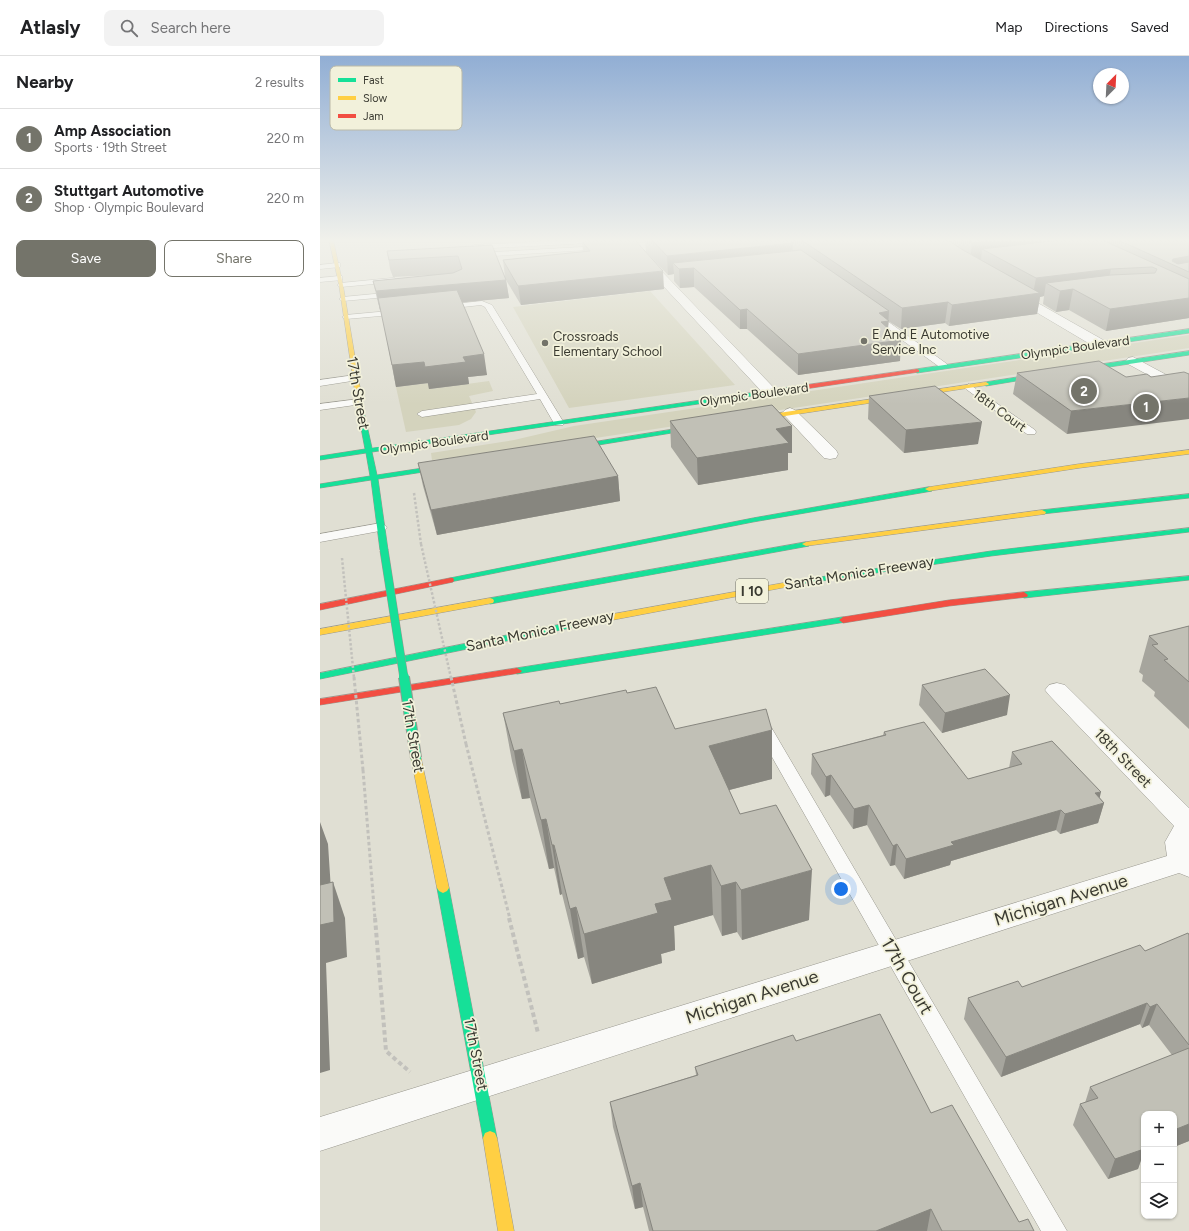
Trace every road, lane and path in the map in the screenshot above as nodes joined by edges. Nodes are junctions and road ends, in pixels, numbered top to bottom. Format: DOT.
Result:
graph roads {
  1 [pos="342,294"];
  2 [pos="394,294"];
  3 [pos="683,294"];
  4 [pos="1014,294"];
  5 [pos="343,299"];
  6 [pos="1042,300"];
  7 [pos="1028,302"];
  8 [pos="439,308"];
  9 [pos="867,310"];
  10 [pos="410,311"];
  11 [pos="346,317"];
  12 [pos="1189,331"];
  13 [pos="1100,344"];
  14 [pos="1189,354"];
  15 [pos="1133,362"];
  16 [pos="944,366"];
  17 [pos="1070,371"];
  18 [pos="1055,374"];
  19 [pos="355,378"];
  20 [pos="320,383"];
  21 [pos="969,387"];
  22 [pos="769,391"];
  23 [pos="1189,393"];
  24 [pos="542,396"];
  25 [pos="359,402"];
  26 [pos="320,407"];
  27 [pos="790,413"];
  28 [pos="422,414"];
  29 [pos="743,420"];
  30 [pos="559,423"];
  31 [pos="711,425"];
  32 [pos="1031,432"];
  33 [pos="562,448"];
  34 [pos="368,451"];
  35 [pos="1189,452"];
  36 [pos="830,454"];
  37 [pos="320,458"];
  38 [pos="460,464"];
  39 [pos="374,478"];
  40 [pos="320,486"];
  41 [pos="414,487"];
  42 [pos="1189,496"];
  43 [pos="381,527"];
  44 [pos="1189,530"];
  45 [pos="320,538"];
  46 [pos="342,558"];
  47 [pos="1189,578"];
  48 [pos="320,607"];
  49 [pos="320,632"];
  50 [pos="320,676"];
  51 [pos="1057,690"];
  52 [pos="320,702"];
  53 [pos="760,721"];
  54 [pos="1189,825"];
  55 [pos="1189,830"];
  56 [pos="1186,864"];
  57 [pos="894,953"];
  58 [pos="539,1037"];
  59 [pos="411,1073"];
  60 [pos="482,1083"];
  61 [pos="320,1134"];
  62 [pos="506,1231"];
  63 [pos="1055,1231"];
  1 -- 5 [label="main road, 17th Street"];
  2 -- 5 [label="lane"];
  3 -- 22 [label="street"];
  4 -- 7 [label="street"];
  5 -- 11 [label="main road, 17th Street"];
  6 -- 7 [label="lane"];
  7 -- 13 [label="street"];
  8 -- 24 [label="lane"];
  9 -- 16 [label="lane"];
  10 -- 11 [label="lane"];
  11 -- 19 [label="main road, 17th Street"];
  12 -- 13 [label="main road, Olympic Boulevard"];
  13 -- 16 [label="main road, Olympic Boulevard"];
  14 -- 15 [label="main road, Olympic Boulevard"];
  15 -- 17 [label="main road, Olympic Boulevard"];
  15 -- 23 [label="street"];
  16 -- 22 [label="main road, Olympic Boulevard"];
  18 -- 21 [label="main road, Olympic Boulevard"];
  19 -- 20 [label="lane"];
  19 -- 25 [label="main road, 17th Street"];
  21 -- 27 [label="main road, Olympic Boulevard"];
  21 -- 32 [label="lane, 18th Court"];
  22 -- 30 [label="main road, Olympic Boulevard"];
  24 -- 28 [label="lane"];
  24 -- 30 [label="lane"];
  25 -- 26 [label="lane"];
  25 -- 34 [label="main road, 17th Street"];
  27 -- 29 [label="main road, Olympic Boulevard"];
  27 -- 36 [label="street"];
  30 -- 34 [label="main road, Olympic Boulevard"];
  31 -- 33 [label="main road, Olympic Boulevard"];
  34 -- 37 [label="main road, Olympic Boulevard"];
  34 -- 39 [label="main road, 17th Street"];
  35 -- 48 [label="main road"];
  38 -- 39 [label="main road, Olympic Boulevard"];
  39 -- 40 [label="main road, Olympic Boulevard"];
  39 -- 43 [label="main road, 17th Street"];
  41 -- 58 [label="path, bridge"];
  42 -- 49 [label="main road, I 10"];
  43 -- 45 [label="lane"];
  43 -- 60 [label="main road, 17th Street, bridge"];
  44 -- 50 [label="main road, Santa Monica Freeway / I 10"];
  46 -- 59 [label="path, bridge"];
  47 -- 52 [label="main road"];
  51 -- 54 [label="street, 18th Street"];
  53 -- 57 [label="lane, 17th Court"];
  55 -- 56 [label="street"];
  56 -- 57 [label="street, Michigan Avenue"];
  57 -- 60 [label="street, Michigan Avenue"];
  57 -- 63 [label="lane, 17th Court"];
  60 -- 61 [label="street, Michigan Avenue"];
  60 -- 62 [label="main road, 17th Street"];
}
